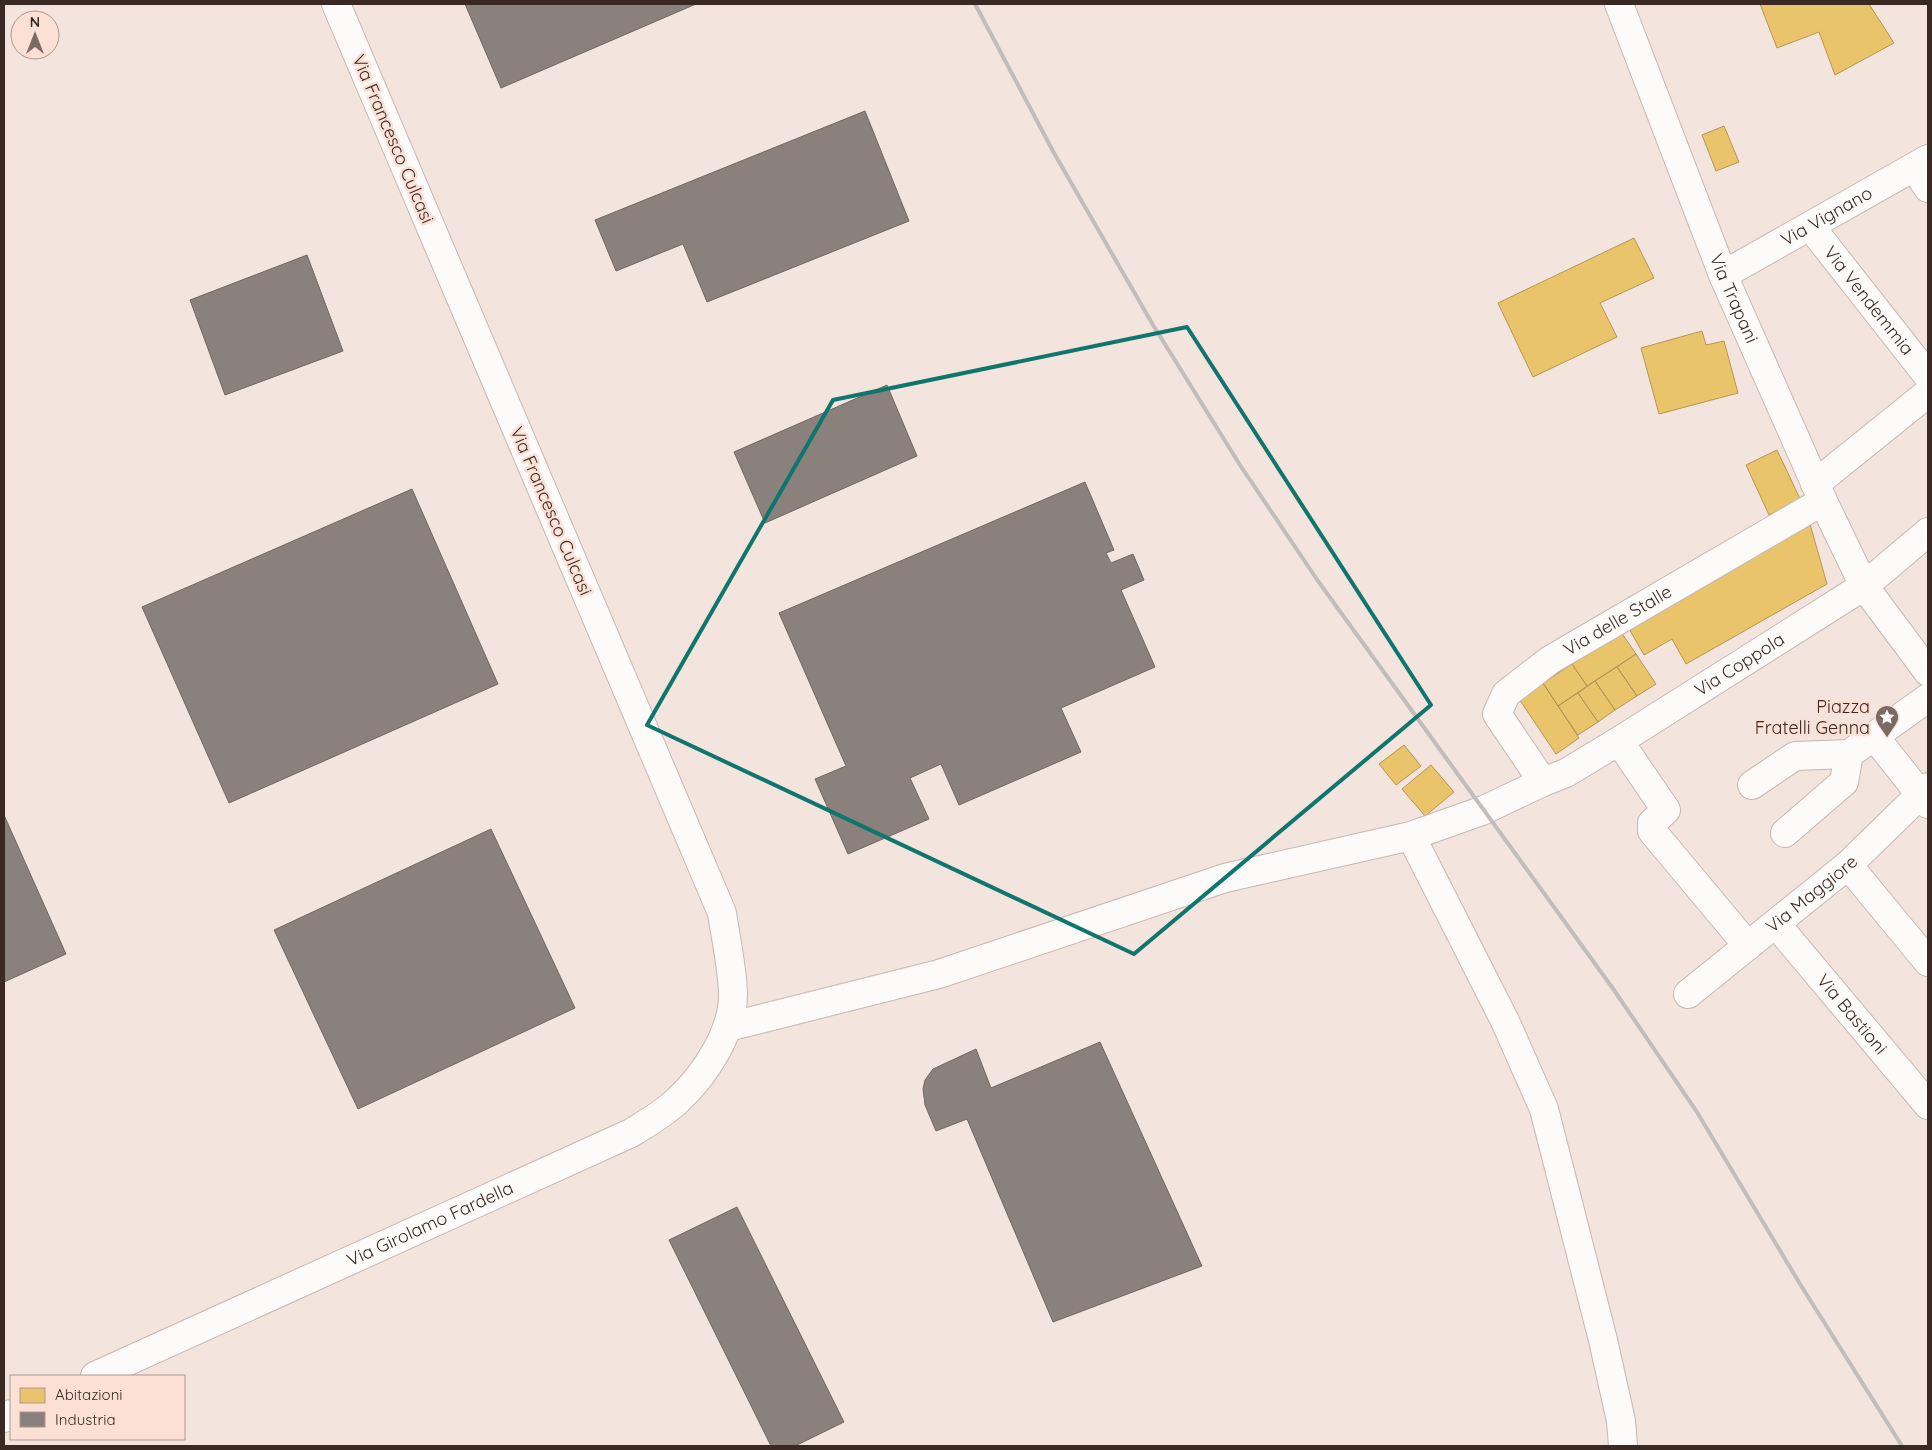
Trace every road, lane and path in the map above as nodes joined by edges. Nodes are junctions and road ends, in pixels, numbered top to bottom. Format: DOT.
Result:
graph roads {
  1 [pos="336,4"];
  2 [pos="1620,4"];
  3 [pos="1923,171"];
  4 [pos="1810,226"];
  5 [pos="1723,275"];
  6 [pos="1928,376"];
  7 [pos="1928,393"];
  8 [pos="1819,493"];
  9 [pos="1928,532"];
  10 [pos="1864,586"];
  11 [pos="1928,672"];
  12 [pos="1928,698"];
  13 [pos="1874,736"];
  14 [pos="1619,741"];
  15 [pos="1849,754"];
  16 [pos="1543,782"];
  17 [pos="1752,785"];
  18 [pos="1926,795"];
  19 [pos="1785,832"];
  20 [pos="1411,836"];
  21 [pos="1848,865"];
  22 [pos="1776,924"];
  23 [pos="1748,946"];
  24 [pos="1928,962"];
  25 [pos="1688,994"];
  26 [pos="728,1027"];
  27 [pos="1928,1105"];
  28 [pos="97,1375"];
  29 [pos="1623,1446"];
  1 -- 26 [label="street, Via Francesco Culcasi"];
  2 -- 5 [label="street, Via Trapani"];
  3 -- 4 [label="street, Via Vignano"];
  4 -- 5 [label="street, Via Vignano"];
  4 -- 6 [label="street, Via Vendemmia"];
  5 -- 8 [label="street, Via Trapani"];
  7 -- 8 [label="street, Via delle Stalle"];
  8 -- 10 [label="street, Via Trapani"];
  8 -- 16 [label="street, Via delle Stalle"];
  9 -- 10 [label="street, Via Coppola"];
  10 -- 11 [label="street, Via Trapani"];
  10 -- 14 [label="street, Via Coppola"];
  12 -- 13 [label="street"];
  13 -- 15 [label="street"];
  13 -- 18 [label="street"];
  14 -- 16 [label="street, Via Coppola"];
  14 -- 23 [label="street"];
  15 -- 17 [label="street"];
  15 -- 19 [label="street"];
  16 -- 20 [label="street, Via Coppola"];
  18 -- 21 [label="street, Via Maggiore"];
  20 -- 26 [label="street, Via Coppola"];
  20 -- 29 [label="street"];
  21 -- 22 [label="street, Via Maggiore"];
  21 -- 24 [label="street"];
  22 -- 23 [label="street, Via Maggiore"];
  22 -- 27 [label="street, Via Bastioni"];
  23 -- 25 [label="street, Via Maggiore"];
  26 -- 28 [label="street, Via Girolamo Fardella"];
}
